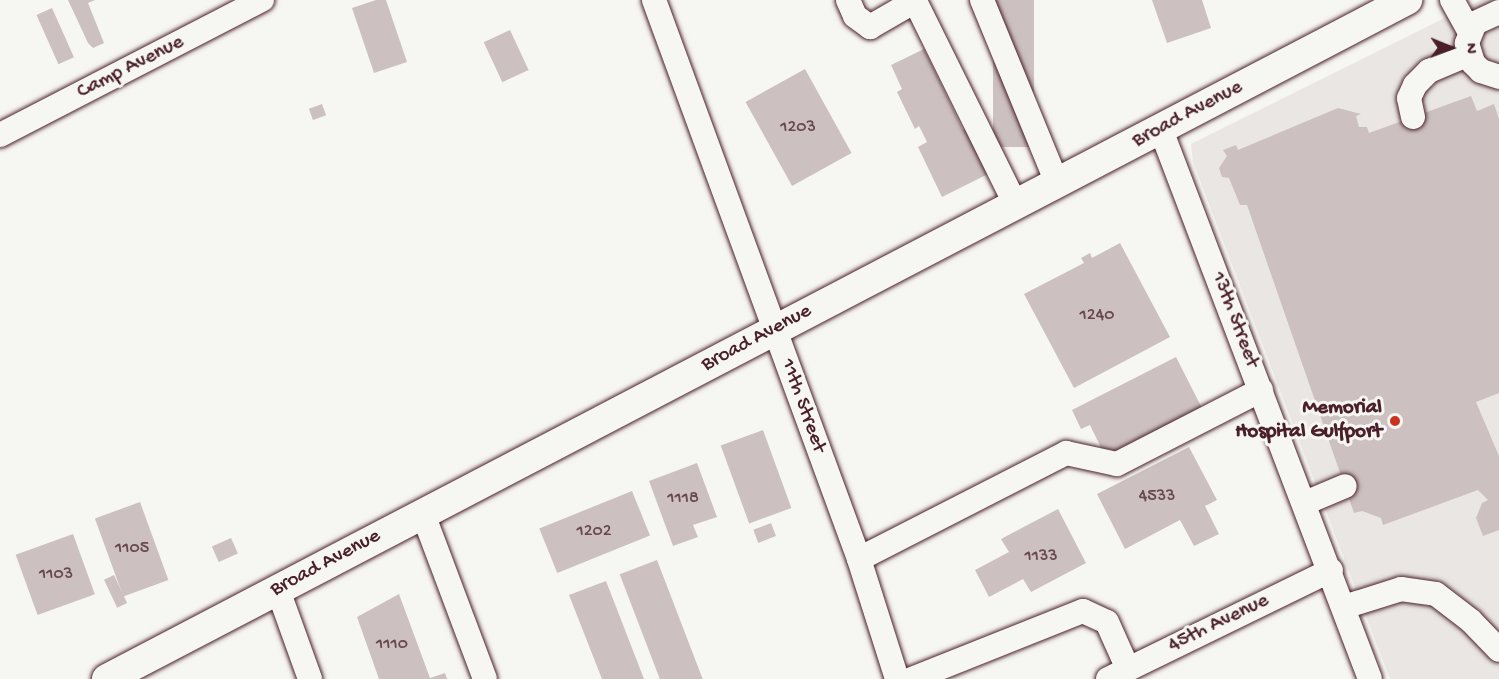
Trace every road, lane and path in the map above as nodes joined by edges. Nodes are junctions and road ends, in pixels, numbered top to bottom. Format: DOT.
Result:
graph roads {
  1 [pos="262,0"];
  2 [pos="654,0"];
  3 [pos="848,0"];
  4 [pos="982,0"];
  5 [pos="1407,0"];
  6 [pos="1452,0"];
  7 [pos="916,1"];
  8 [pos="1499,12"];
  9 [pos="1469,43"];
  10 [pos="1499,77"];
  11 [pos="1413,117"];
  12 [pos="1161,130"];
  13 [pos="0,135"];
  14 [pos="1057,183"];
  15 [pos="1016,205"];
  16 [pos="774,330"];
  17 [pos="1261,390"];
  18 [pos="1345,486"];
  19 [pos="1305,503"];
  20 [pos="423,514"];
  21 [pos="859,559"];
  22 [pos="1331,570"];
  23 [pos="278,590"];
  24 [pos="1344,607"];
  25 [pos="1499,650"];
  26 [pos="1118,674"];
  27 [pos="107,679"];
  28 [pos="310,679"];
  29 [pos="485,679"];
  30 [pos="897,679"];
  31 [pos="912,679"];
  32 [pos="1370,679"];
  1 -- 13 [label="street, Camp Avenue"];
  2 -- 16 [label="street, 11th Street"];
  3 -- 7 [label="street"];
  4 -- 14 [label="street"];
  5 -- 12 [label="main road, Broad Avenue"];
  6 -- 9 [label="street"];
  7 -- 15 [label="street"];
  8 -- 9 [label="street"];
  9 -- 10 [label="street"];
  9 -- 11 [label="street"];
  12 -- 14 [label="main road, Broad Avenue"];
  12 -- 17 [label="street, 13th Street"];
  14 -- 15 [label="main road, Broad Avenue"];
  15 -- 16 [label="main road, Broad Avenue"];
  16 -- 20 [label="main road, Broad Avenue"];
  16 -- 21 [label="street, 11th Street"];
  17 -- 19 [label="street, 13th Street"];
  17 -- 21 [label="street"];
  18 -- 19 [label="street"];
  19 -- 22 [label="street, 13th Street"];
  20 -- 23 [label="main road, Broad Avenue"];
  20 -- 29 [label="street"];
  21 -- 30 [label="street, 11th Street"];
  22 -- 24 [label="street, 13th Street"];
  22 -- 26 [label="street, 45th Avenue"];
  23 -- 27 [label="main road, Broad Avenue"];
  23 -- 28 [label="street"];
  24 -- 25 [label="street"];
  24 -- 32 [label="street, 13th Street"];
  26 -- 31 [label="street"];
}
